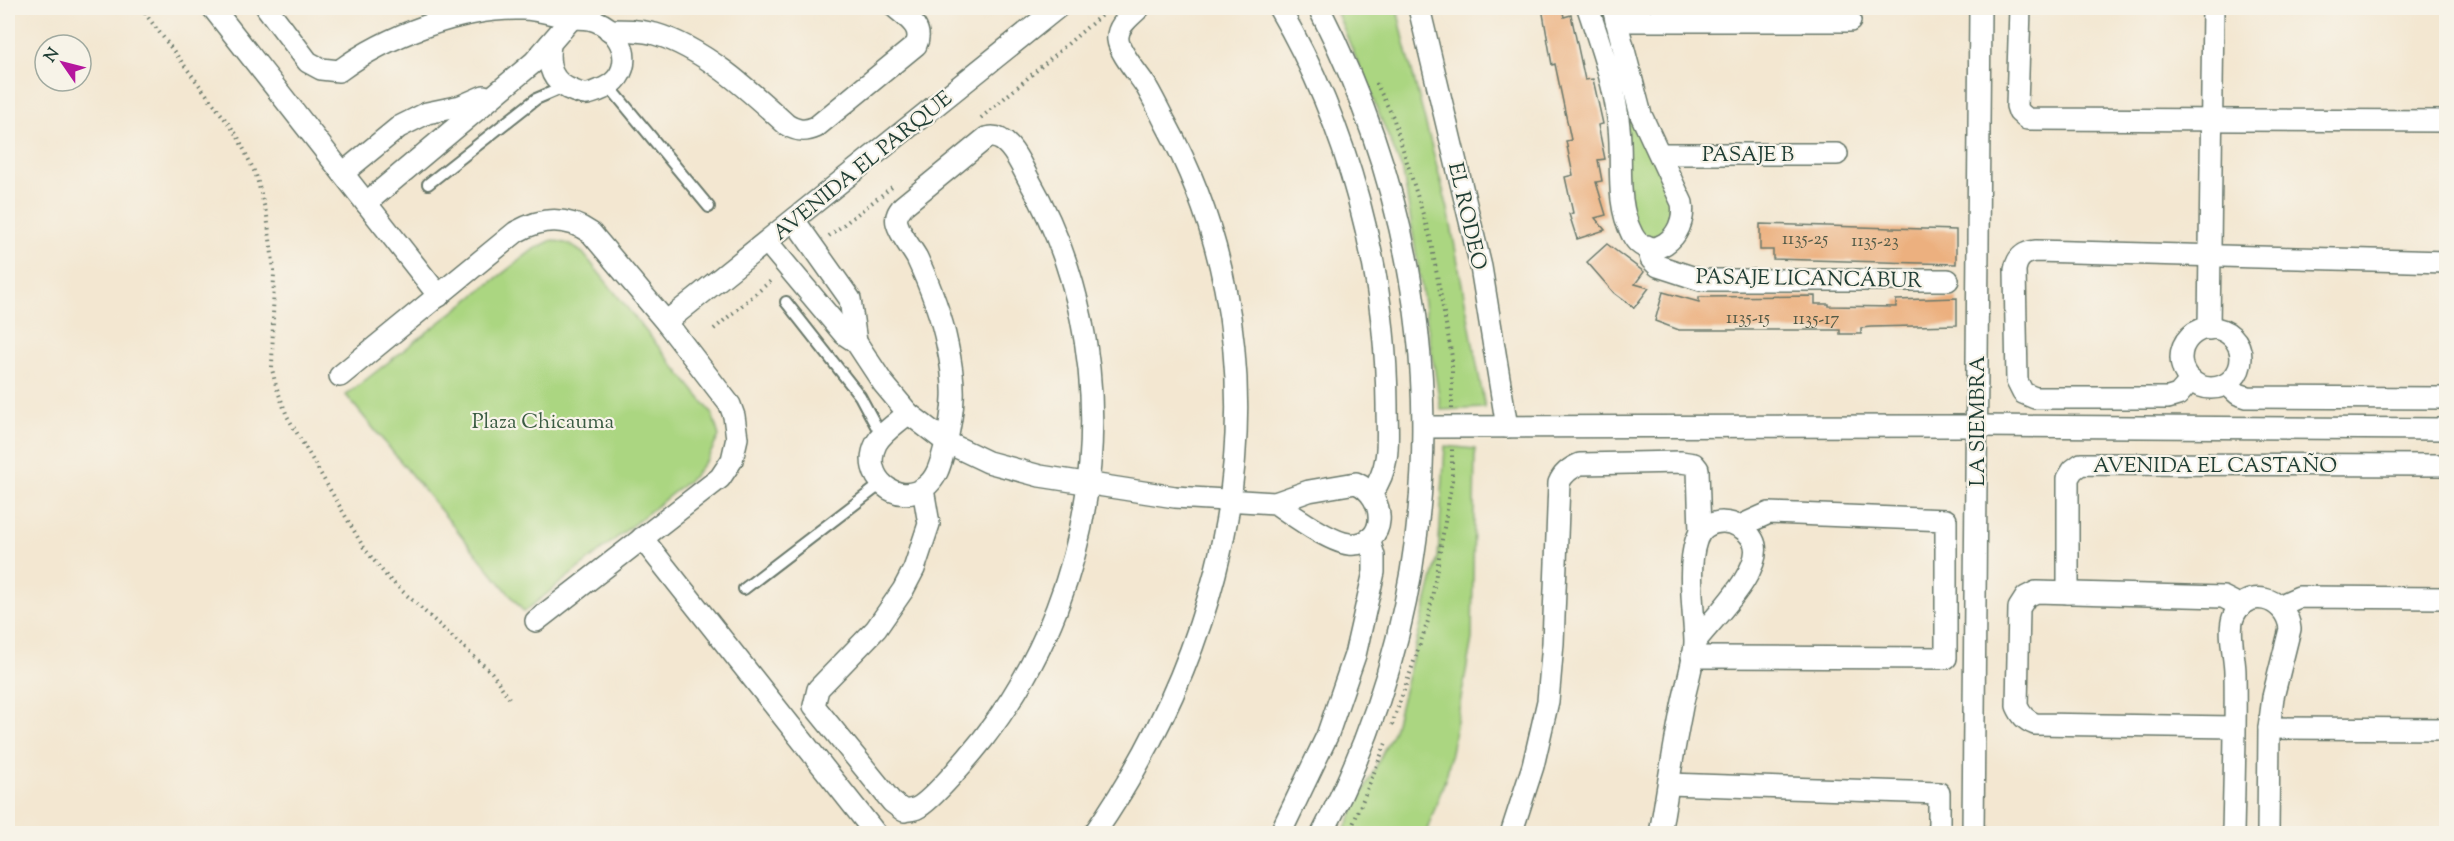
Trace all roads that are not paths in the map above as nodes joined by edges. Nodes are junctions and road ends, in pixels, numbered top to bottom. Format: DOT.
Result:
graph roads {
  1 [pos="213,8"];
  2 [pos="267,8"];
  3 [pos="896,8"];
  4 [pos="1057,8"];
  5 [pos="1139,8"];
  6 [pos="1279,8"];
  7 [pos="1319,8"];
  8 [pos="1419,8"];
  9 [pos="1588,8"];
  10 [pos="1980,8"];
  11 [pos="2020,8"];
  12 [pos="2212,8"];
  13 [pos="574,13"];
  14 [pos="1614,14"];
  15 [pos="1850,21"];
  16 [pos="609,30"];
  17 [pos="550,44"];
  18 [pos="1619,73"];
  19 [pos="609,86"];
  20 [pos="564,87"];
  21 [pos="504,88"];
  22 [pos="2211,120"];
  23 [pos="2446,121"];
  24 [pos="1660,154"];
  25 [pos="1837,154"];
  26 [pos="343,173"];
  27 [pos="428,184"];
  28 [pos="366,203"];
  29 [pos="709,207"];
  30 [pos="794,220"];
  31 [pos="767,242"];
  32 [pos="1647,246"];
  33 [pos="2210,255"];
  34 [pos="2446,262"];
  35 [pos="1948,280"];
  36 [pos="439,296"];
  37 [pos="786,302"];
  38 [pos="666,322"];
  39 [pos="2209,329"];
  40 [pos="856,342"];
  41 [pos="340,376"];
  42 [pos="2191,380"];
  43 [pos="2227,384"];
  44 [pos="2446,398"];
  45 [pos="908,413"];
  46 [pos="1977,426"];
  47 [pos="1507,427"];
  48 [pos="1424,428"];
  49 [pos="2446,429"];
  50 [pos="882,436"];
  51 [pos="946,442"];
  52 [pos="2446,465"];
  53 [pos="881,484"];
  54 [pos="1089,484"];
  55 [pos="923,489"];
  56 [pos="1372,493"];
  57 [pos="1231,500"];
  58 [pos="1275,503"];
  59 [pos="1740,526"];
  60 [pos="1700,532"];
  61 [pos="642,538"];
  62 [pos="1369,539"];
  63 [pos="744,589"];
  64 [pos="2068,593"];
  65 [pos="2446,598"];
  66 [pos="2241,606"];
  67 [pos="2279,606"];
  68 [pos="536,621"];
  69 [pos="1694,650"];
  70 [pos="2234,727"];
  71 [pos="2269,728"];
  72 [pos="2446,729"];
  73 [pos="1669,784"];
  74 [pos="876,834"];
  75 [pos="1094,834"];
  76 [pos="1280,834"];
  77 [pos="1322,834"];
  78 [pos="1510,834"];
  79 [pos="1660,834"];
  80 [pos="1940,834"];
  81 [pos="1973,834"];
  82 [pos="2233,834"];
  83 [pos="2268,834"];
  1 -- 26 [label="street"];
  2 -- 13 [label="street"];
  3 -- 16 [label="street"];
  4 -- 30 [label="street, AVENIDA EL PARQUE"];
  5 -- 57 [label="street"];
  6 -- 56 [label="street"];
  7 -- 48 [label="street"];
  8 -- 47 [label="street, EL RODEO"];
  9 -- 18 [label="street"];
  10 -- 46 [label="street, LA SIEMBRA"];
  11 -- 22 [label="street"];
  12 -- 22 [label="street"];
  13 -- 16 [label="street"];
  13 -- 17 [label="street"];
  14 -- 15 [label="street"];
  14 -- 18 [label="street"];
  16 -- 19 [label="street"];
  17 -- 20 [label="street"];
  17 -- 21 [label="street"];
  18 -- 24 [label="street"];
  18 -- 32 [label="street, PASAJE LICANCÁBUR"];
  19 -- 20 [label="street"];
  19 -- 29 [label="lane"];
  20 -- 27 [label="lane"];
  21 -- 26 [label="street"];
  21 -- 28 [label="street"];
  22 -- 23 [label="street"];
  22 -- 33 [label="street"];
  24 -- 25 [label="street, PASAJE B"];
  24 -- 32 [label="street"];
  26 -- 28 [label="street"];
  28 -- 36 [label="street"];
  30 -- 31 [label="street, AVENIDA EL PARQUE"];
  30 -- 40 [label="street"];
  31 -- 38 [label="street, AVENIDA EL PARQUE"];
  31 -- 40 [label="street"];
  32 -- 35 [label="street, PASAJE LICANCÁBUR"];
  33 -- 34 [label="street"];
  33 -- 39 [label="street"];
  33 -- 42 [label="street"];
  36 -- 38 [label="street"];
  36 -- 41 [label="street"];
  37 -- 50 [label="lane"];
  38 -- 61 [label="street"];
  39 -- 42 [label="street"];
  39 -- 43 [label="street"];
  40 -- 45 [label="street"];
  42 -- 43 [label="street"];
  43 -- 44 [label="street"];
  45 -- 50 [label="street"];
  45 -- 51 [label="street"];
  46 -- 47 [label="street"];
  46 -- 49 [label="street"];
  46 -- 81 [label="street, LA SIEMBRA"];
  47 -- 48 [label="street"];
  48 -- 77 [label="street"];
  50 -- 53 [label="street"];
  51 -- 54 [label="street"];
  51 -- 54 [label="street"];
  51 -- 55 [label="street"];
  52 -- 64 [label="street, AVENIDA EL CASTAÑO"];
  53 -- 55 [label="street"];
  53 -- 63 [label="lane"];
  54 -- 55 [label="street"];
  54 -- 57 [label="street"];
  56 -- 58 [label="street"];
  56 -- 62 [label="street"];
  57 -- 58 [label="street"];
  57 -- 75 [label="street"];
  58 -- 62 [label="street"];
  59 -- 60 [label="street"];
  59 -- 69 [label="street"];
  59 -- 69 [label="street"];
  60 -- 69 [label="street"];
  60 -- 78 [label="street"];
  61 -- 68 [label="street"];
  61 -- 74 [label="street"];
  62 -- 76 [label="street"];
  64 -- 66 [label="street"];
  64 -- 70 [label="street"];
  65 -- 67 [label="street"];
  66 -- 67 [label="street"];
  66 -- 70 [label="street"];
  67 -- 71 [label="street"];
  69 -- 73 [label="street"];
  70 -- 82 [label="street"];
  71 -- 72 [label="street"];
  71 -- 83 [label="street"];
  73 -- 79 [label="street"];
  73 -- 80 [label="street"];
}
